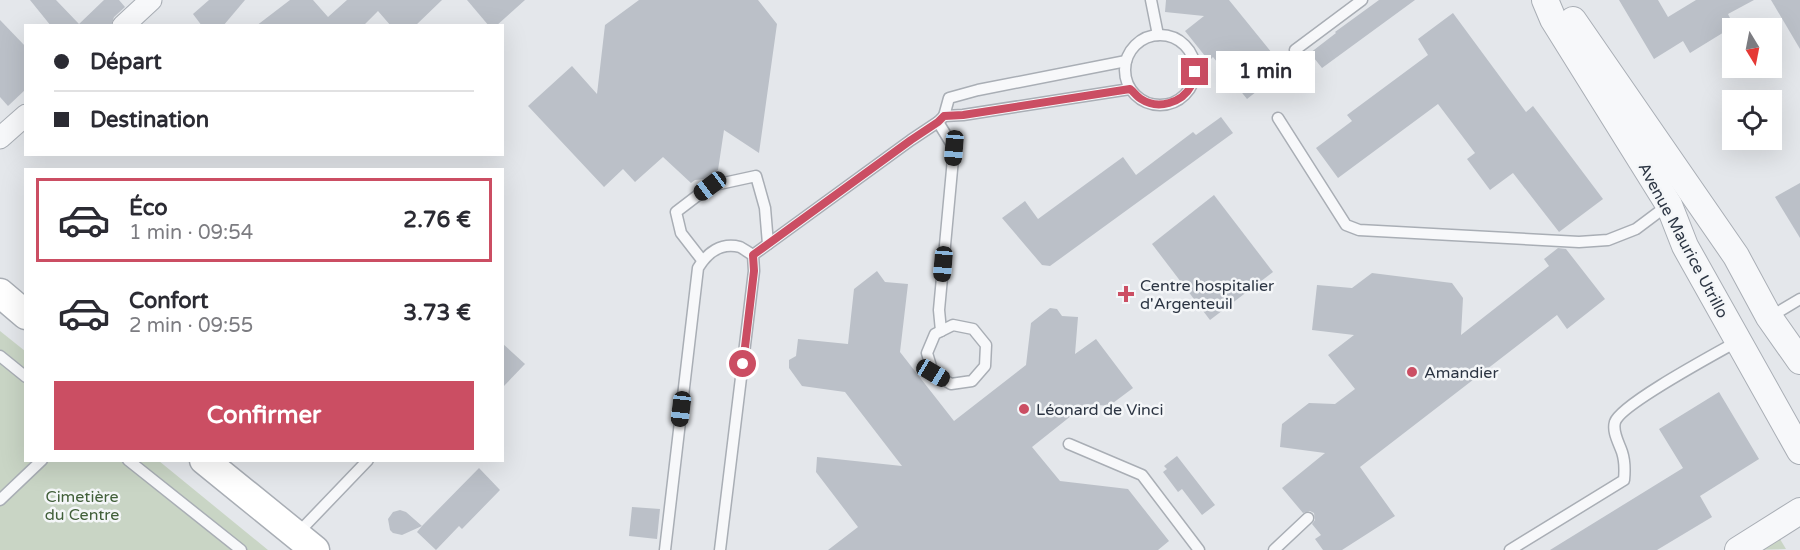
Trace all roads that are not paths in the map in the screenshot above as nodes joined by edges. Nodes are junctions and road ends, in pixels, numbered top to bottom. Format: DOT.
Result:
graph roads {
  1 [pos="151,0"];
  2 [pos="1150,0"];
  3 [pos="1362,0"];
  4 [pos="1545,0"];
  5 [pos="1559,0"];
  6 [pos="125,24"];
  7 [pos="1158,35"];
  8 [pos="1295,50"];
  9 [pos="1126,61"];
  10 [pos="1130,89"];
  11 [pos="24,117"];
  12 [pos="1278,118"];
  13 [pos="941,119"];
  14 [pos="0,138"];
  15 [pos="1669,205"];
  16 [pos="768,244"];
  17 [pos="753,255"];
  18 [pos="702,260"];
  19 [pos="0,294"];
  20 [pos="1800,299"];
  21 [pos="24,313"];
  22 [pos="1770,317"];
  23 [pos="941,331"];
  24 [pos="1738,340"];
  25 [pos="0,356"];
  26 [pos="1800,362"];
  27 [pos="24,375"];
  28 [pos="1069,444"];
  29 [pos="1800,451"];
  30 [pos="40,462"];
  31 [pos="131,462"];
  32 [pos="206,462"];
  33 [pos="366,462"];
  34 [pos="0,500"];
  35 [pos="1800,512"];
  36 [pos="1308,518"];
  37 [pos="306,542"];
  38 [pos="241,550"];
  39 [pos="665,550"];
  40 [pos="720,550"];
  41 [pos="1199,550"];
  42 [pos="1274,550"];
  43 [pos="1510,550"];
  44 [pos="1738,550"];
  1 -- 6 [label="street"];
  2 -- 7 [label="lane"];
  3 -- 8 [label="lane"];
  4 -- 15 [label="street, Avenue Maurice Utrillo"];
  5 -- 22 [label="street, Avenue Maurice Utrillo"];
  7 -- 9 [label="lane"];
  7 -- 10 [label="lane"];
  9 -- 10 [label="lane"];
  9 -- 13 [label="lane"];
  10 -- 13 [label="lane"];
  11 -- 14 [label="street"];
  12 -- 15 [label="lane"];
  13 -- 16 [label="lane"];
  13 -- 23 [label="lane"];
  15 -- 24 [label="street, Avenue Maurice Utrillo"];
  16 -- 17 [label="lane"];
  16 -- 18 [label="lane"];
  17 -- 18 [label="lane"];
  17 -- 40 [label="lane"];
  18 -- 39 [label="lane"];
  19 -- 21 [label="main road"];
  20 -- 22 [label="lane"];
  22 -- 26 [label="street, Avenue Maurice Utrillo"];
  23 -- 23 [label="lane"];
  24 -- 29 [label="street, Avenue Maurice Utrillo"];
  24 -- 43 [label="lane"];
  25 -- 27 [label="lane"];
  28 -- 41 [label="lane"];
  30 -- 34 [label="lane"];
  31 -- 38 [label="lane"];
  32 -- 37 [label="main road"];
  33 -- 37 [label="lane"];
  35 -- 44 [label="street"];
  36 -- 42 [label="lane"];
}
